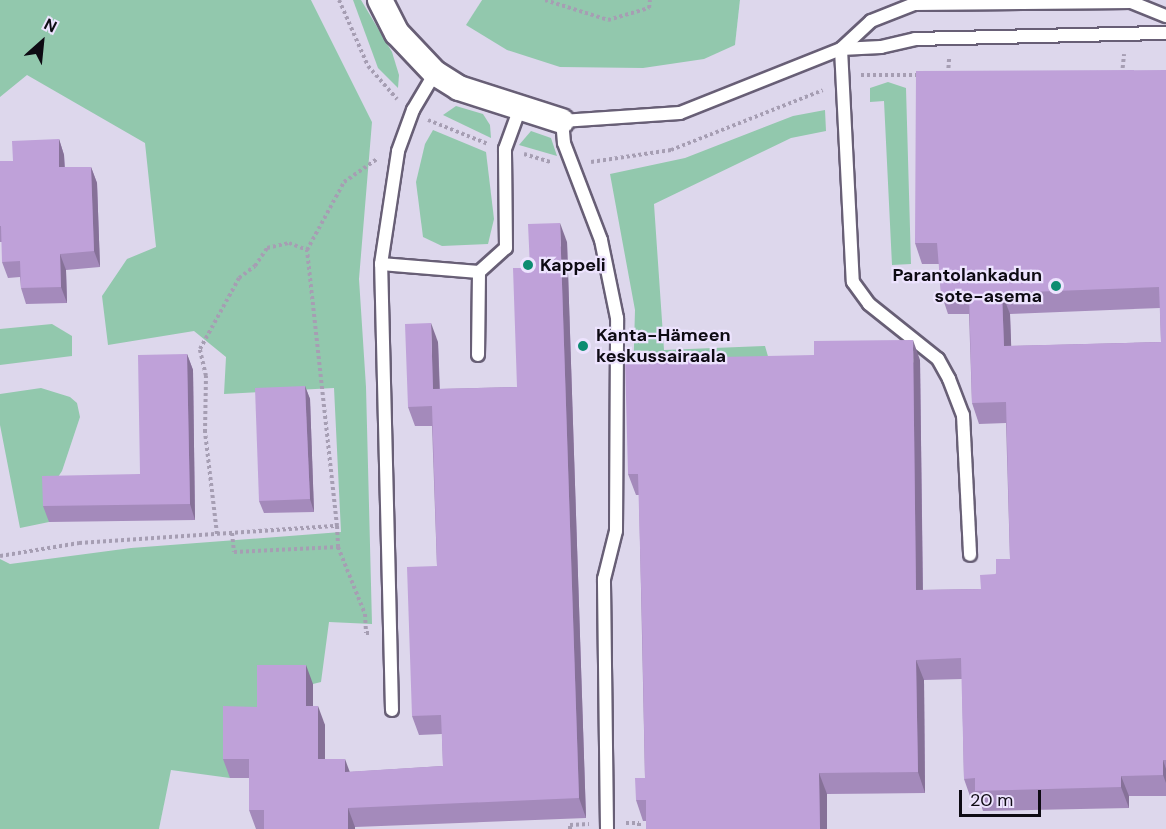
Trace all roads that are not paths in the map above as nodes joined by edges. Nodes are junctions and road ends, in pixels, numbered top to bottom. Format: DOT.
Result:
graph roads {
  1 [pos="380,0"];
  2 [pos="1166,16"];
  3 [pos="1166,33"];
  4 [pos="841,49"];
  5 [pos="435,73"];
  6 [pos="520,108"];
  7 [pos="562,121"];
  8 [pos="381,264"];
  9 [pos="479,272"];
  10 [pos="478,356"];
  11 [pos="970,555"];
  12 [pos="392,710"];
  13 [pos="607,829"];
  1 -- 5 [label="street"];
  2 -- 4 [label="lane"];
  3 -- 4 [label="lane"];
  4 -- 7 [label="lane"];
  4 -- 11 [label="lane"];
  5 -- 6 [label="street"];
  5 -- 8 [label="lane"];
  6 -- 7 [label="street"];
  6 -- 9 [label="lane"];
  7 -- 13 [label="lane"];
  8 -- 9 [label="lane"];
  8 -- 12 [label="lane"];
  9 -- 10 [label="lane"];
}
